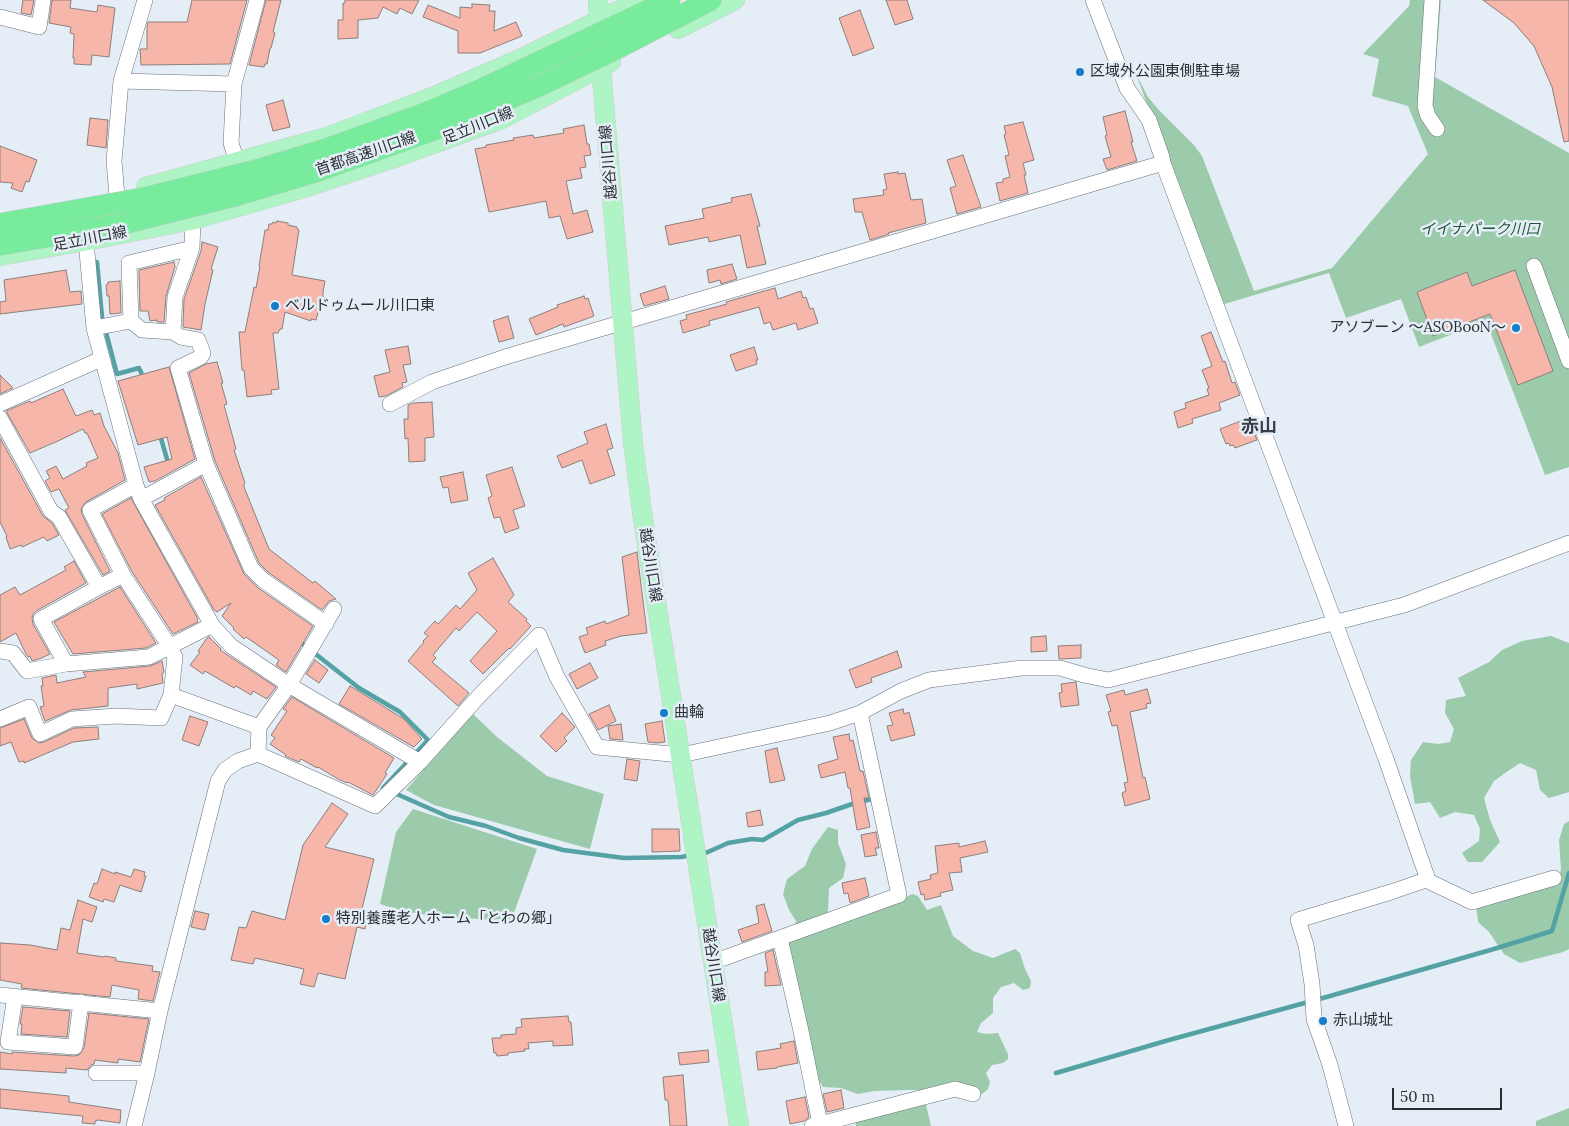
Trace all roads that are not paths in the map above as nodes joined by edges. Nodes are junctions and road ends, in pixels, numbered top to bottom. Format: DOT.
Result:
graph roads {
  1 [pos="43,0"];
  2 [pos="145,0"];
  3 [pos="257,0"];
  4 [pos="598,0"];
  5 [pos="640,0"];
  6 [pos="670,0"];
  7 [pos="712,0"];
  8 [pos="735,0"];
  9 [pos="1093,0"];
  10 [pos="1432,0"];
  11 [pos="0,17"];
  12 [pos="599,20"];
  13 [pos="601,68"];
  14 [pos="121,81"];
  15 [pos="234,84"];
  16 [pos="1437,129"];
  17 [pos="237,162"];
  18 [pos="1163,164"];
  19 [pos="117,196"];
  20 [pos="0,217"];
  21 [pos="193,220"];
  22 [pos="0,224"];
  23 [pos="86,241"];
  24 [pos="0,245"];
  25 [pos="192,248"];
  26 [pos="0,256"];
  27 [pos="1534,266"];
  28 [pos="131,321"];
  29 [pos="622,323"];
  30 [pos="94,328"];
  31 [pos="173,332"];
  32 [pos="101,359"];
  33 [pos="1569,361"];
  34 [pos="0,404"];
  35 [pos="390,404"];
  36 [pos="0,418"];
  37 [pos="206,464"];
  38 [pos="138,492"];
  39 [pos="1569,543"];
  40 [pos="124,575"];
  41 [pos="99,587"];
  42 [pos="334,609"];
  43 [pos="1335,622"];
  44 [pos="326,624"];
  45 [pos="212,625"];
  46 [pos="170,647"];
  47 [pos="0,651"];
  48 [pos="66,664"];
  49 [pos="289,685"];
  50 [pos="171,695"];
  51 [pos="860,713"];
  52 [pos="0,719"];
  53 [pos="259,727"];
  54 [pos="258,754"];
  55 [pos="681,755"];
  56 [pos="420,762"];
  57 [pos="1554,878"];
  58 [pos="1426,880"];
  59 [pos="780,938"];
  60 [pos="713,962"];
  61 [pos="8,995"];
  62 [pos="81,1002"];
  63 [pos="160,1011"];
  64 [pos="96,1073"];
  65 [pos="148,1073"];
  66 [pos="973,1094"];
  67 [pos="815,1125"];
  68 [pos="134,1126"];
  69 [pos="739,1126"];
  70 [pos="1346,1126"];
  1 -- 11 [label="street"];
  2 -- 14 [label="street"];
  3 -- 15 [label="street"];
  4 -- 12 [label="main road, 越谷川口線"];
  5 -- 12 [label="main road"];
  6 -- 22 [label="highway, 首都高速川口線, bridge"];
  7 -- 24 [label="highway, 首都高速川口線, bridge"];
  8 -- 13 [label="main road, 足立川口線"];
  9 -- 18 [label="street"];
  10 -- 16 [label="street"];
  12 -- 13 [label="main road, 越谷川口線"];
  12 -- 17 [label="main road"];
  13 -- 21 [label="main road, 足立川口線"];
  13 -- 29 [label="main road, 越谷川口線"];
  14 -- 15 [label="street"];
  14 -- 19 [label="street"];
  15 -- 17 [label="street"];
  17 -- 19 [label="main road"];
  18 -- 29 [label="street"];
  18 -- 43 [label="street"];
  19 -- 20 [label="main road"];
  21 -- 23 [label="main road, 足立川口線"];
  21 -- 25 [label="street"];
  23 -- 26 [label="main road, 足立川口線"];
  23 -- 30 [label="street"];
  25 -- 28 [label="street"];
  25 -- 31 [label="street"];
  27 -- 33 [label="street"];
  28 -- 30 [label="street"];
  28 -- 31 [label="street"];
  29 -- 35 [label="street"];
  29 -- 55 [label="main road, 越谷川口線"];
  30 -- 32 [label="street"];
  31 -- 37 [label="street"];
  32 -- 34 [label="street"];
  32 -- 38 [label="street"];
  36 -- 41 [label="street"];
  37 -- 38 [label="street"];
  37 -- 44 [label="street"];
  38 -- 40 [label="street"];
  38 -- 45 [label="street"];
  39 -- 43 [label="street"];
  40 -- 41 [label="street"];
  40 -- 46 [label="street"];
  41 -- 48 [label="street"];
  42 -- 44 [label="street"];
  43 -- 51 [label="street"];
  43 -- 58 [label="street"];
  44 -- 49 [label="street"];
  45 -- 46 [label="street"];
  45 -- 49 [label="street"];
  46 -- 48 [label="street"];
  46 -- 50 [label="street"];
  47 -- 48 [label="street"];
  49 -- 53 [label="street"];
  49 -- 56 [label="street"];
  50 -- 52 [label="street"];
  50 -- 53 [label="street"];
  51 -- 55 [label="street"];
  51 -- 59 [label="street"];
  53 -- 54 [label="street"];
  54 -- 56 [label="street"];
  54 -- 63 [label="street"];
  55 -- 56 [label="street"];
  55 -- 60 [label="main road, 越谷川口線"];
  57 -- 58 [label="street"];
  58 -- 70 [label="street"];
  59 -- 60 [label="street"];
  59 -- 67 [label="street"];
  60 -- 69 [label="main road, 越谷川口線"];
  61 -- 62 [label="street"];
  61 -- 62 [label="street"];
  62 -- 63 [label="street"];
  63 -- 65 [label="street"];
  64 -- 65 [label="street"];
  65 -- 68 [label="street"];
  66 -- 67 [label="street"];
}
